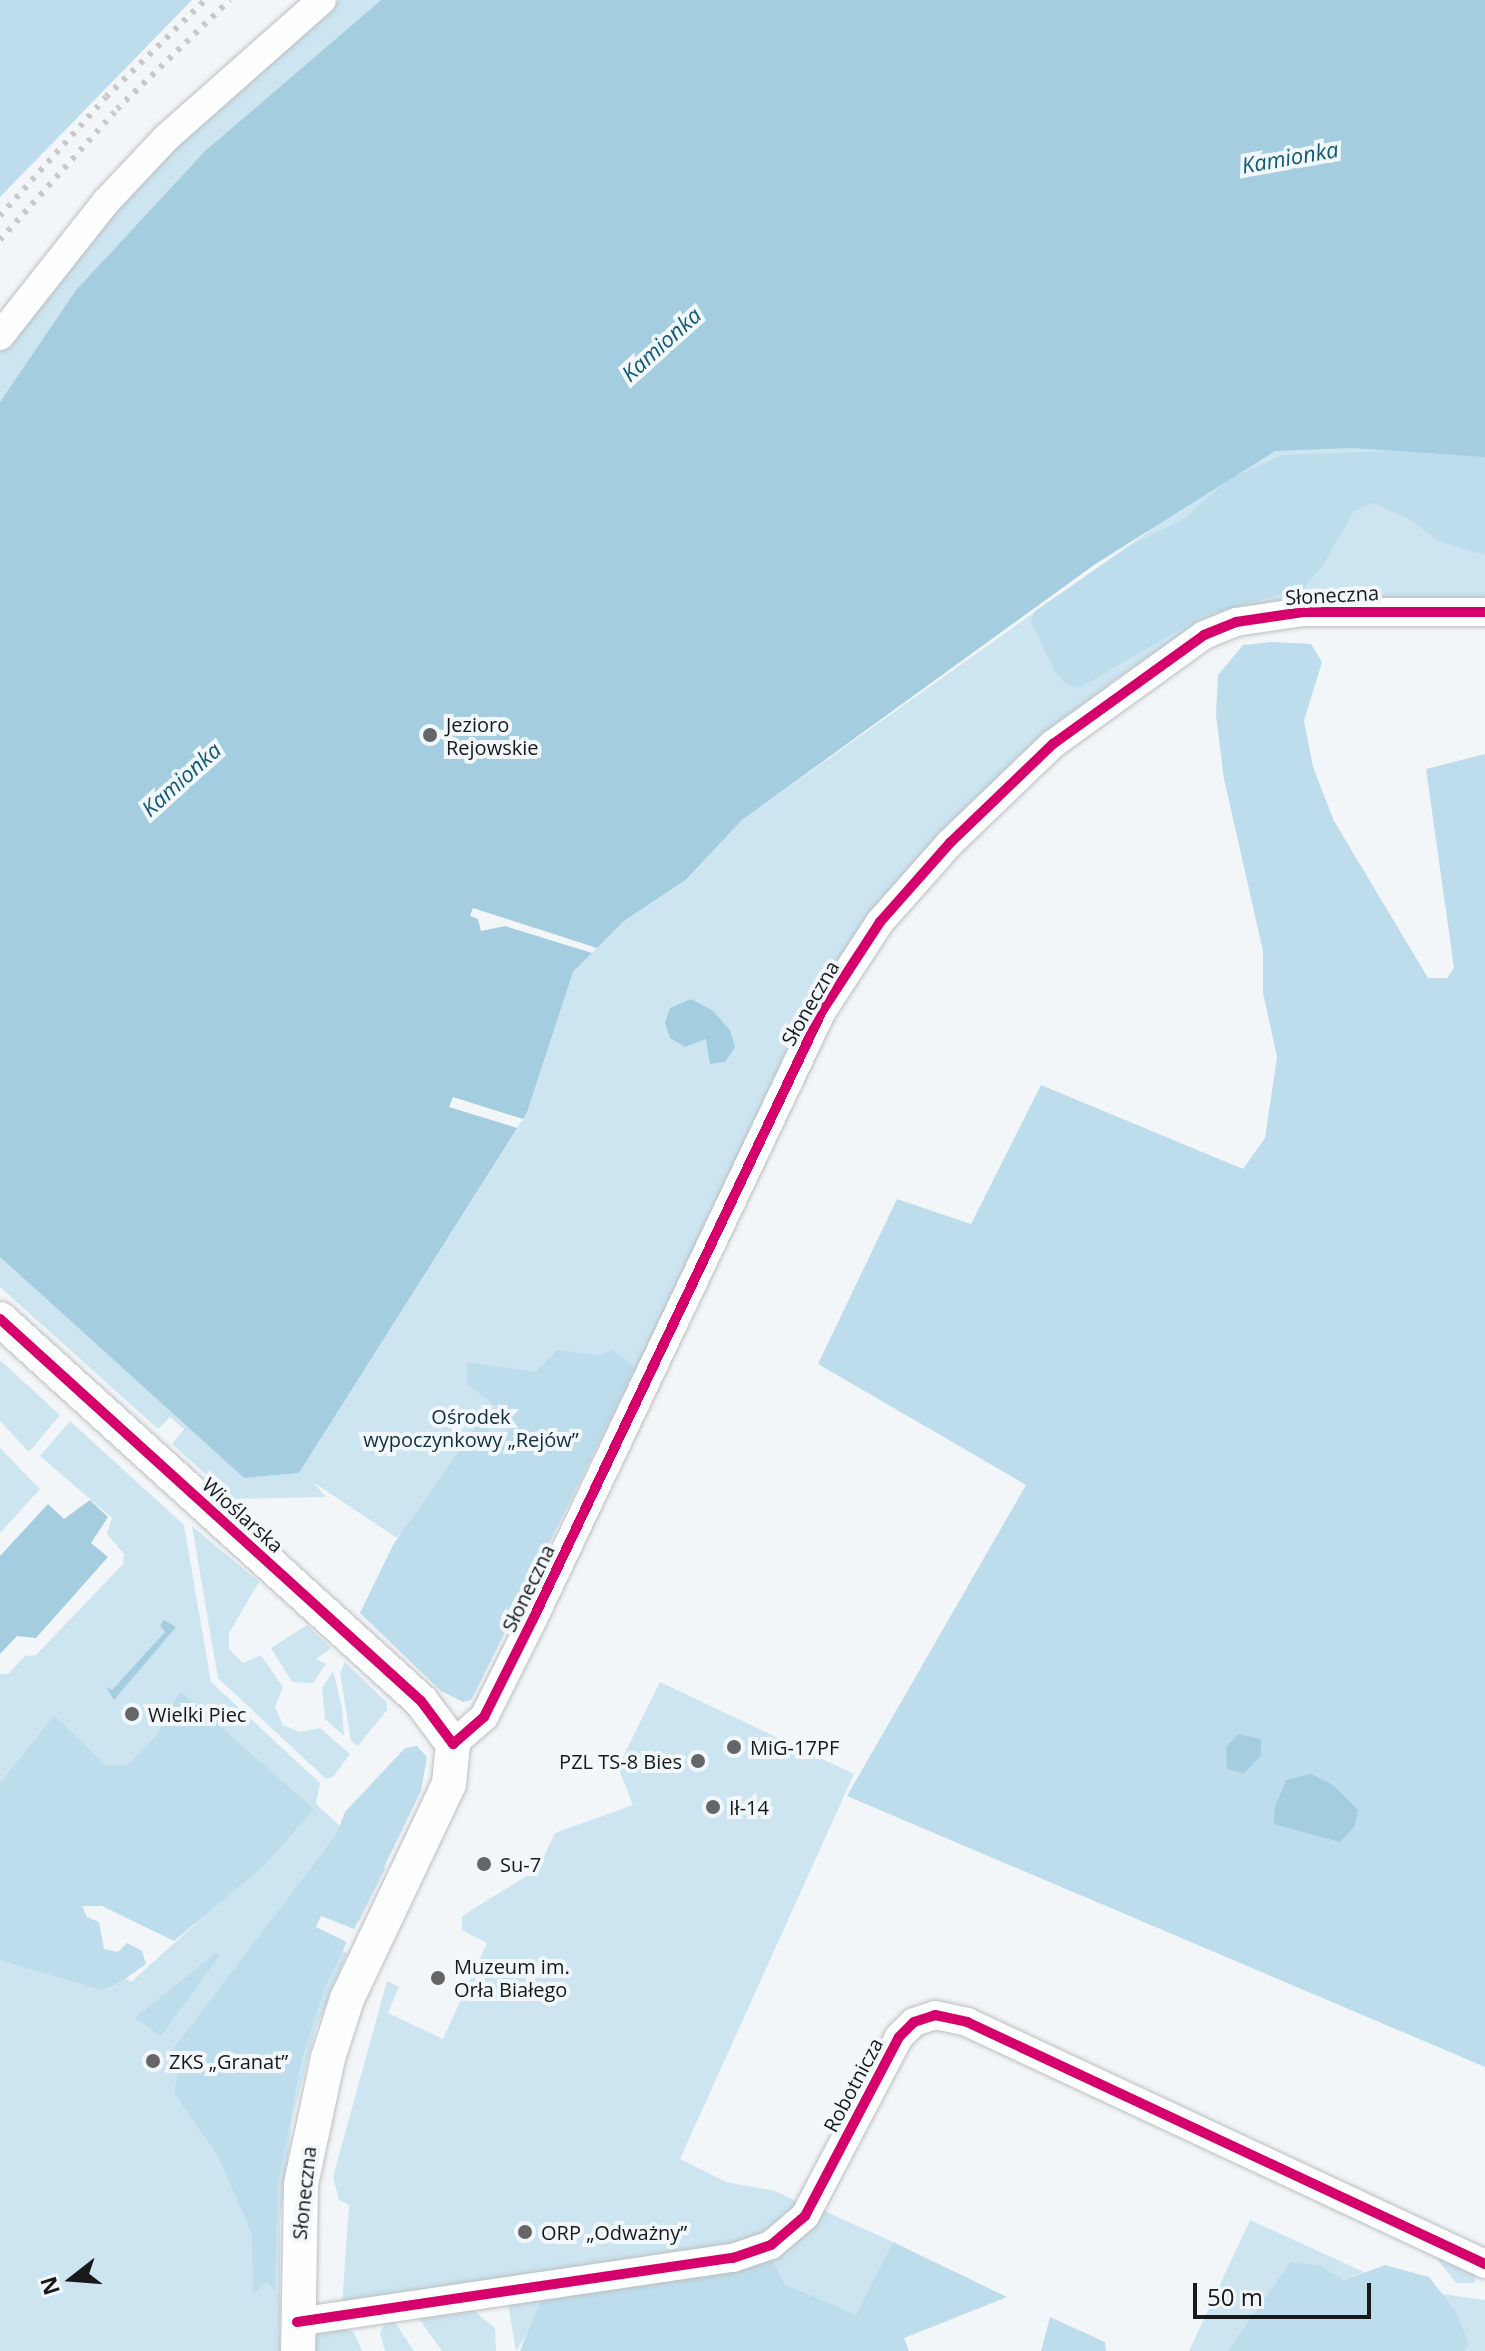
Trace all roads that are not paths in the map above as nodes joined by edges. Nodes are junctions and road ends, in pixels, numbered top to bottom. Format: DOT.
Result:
graph roads {
  1 [pos="322,0"];
  2 [pos="0,336"];
  3 [pos="1485,612"];
  4 [pos="0,1319"];
  5 [pos="453,1744"];
  6 [pos="1485,2264"];
  7 [pos="298,2336"];
  1 -- 2 [label="street"];
  3 -- 5 [label="street, Słoneczna"];
  4 -- 5 [label="street, Wioślarska"];
  5 -- 7 [label="street, Słoneczna"];
  6 -- 7 [label="street, Robotnicza"];
}
